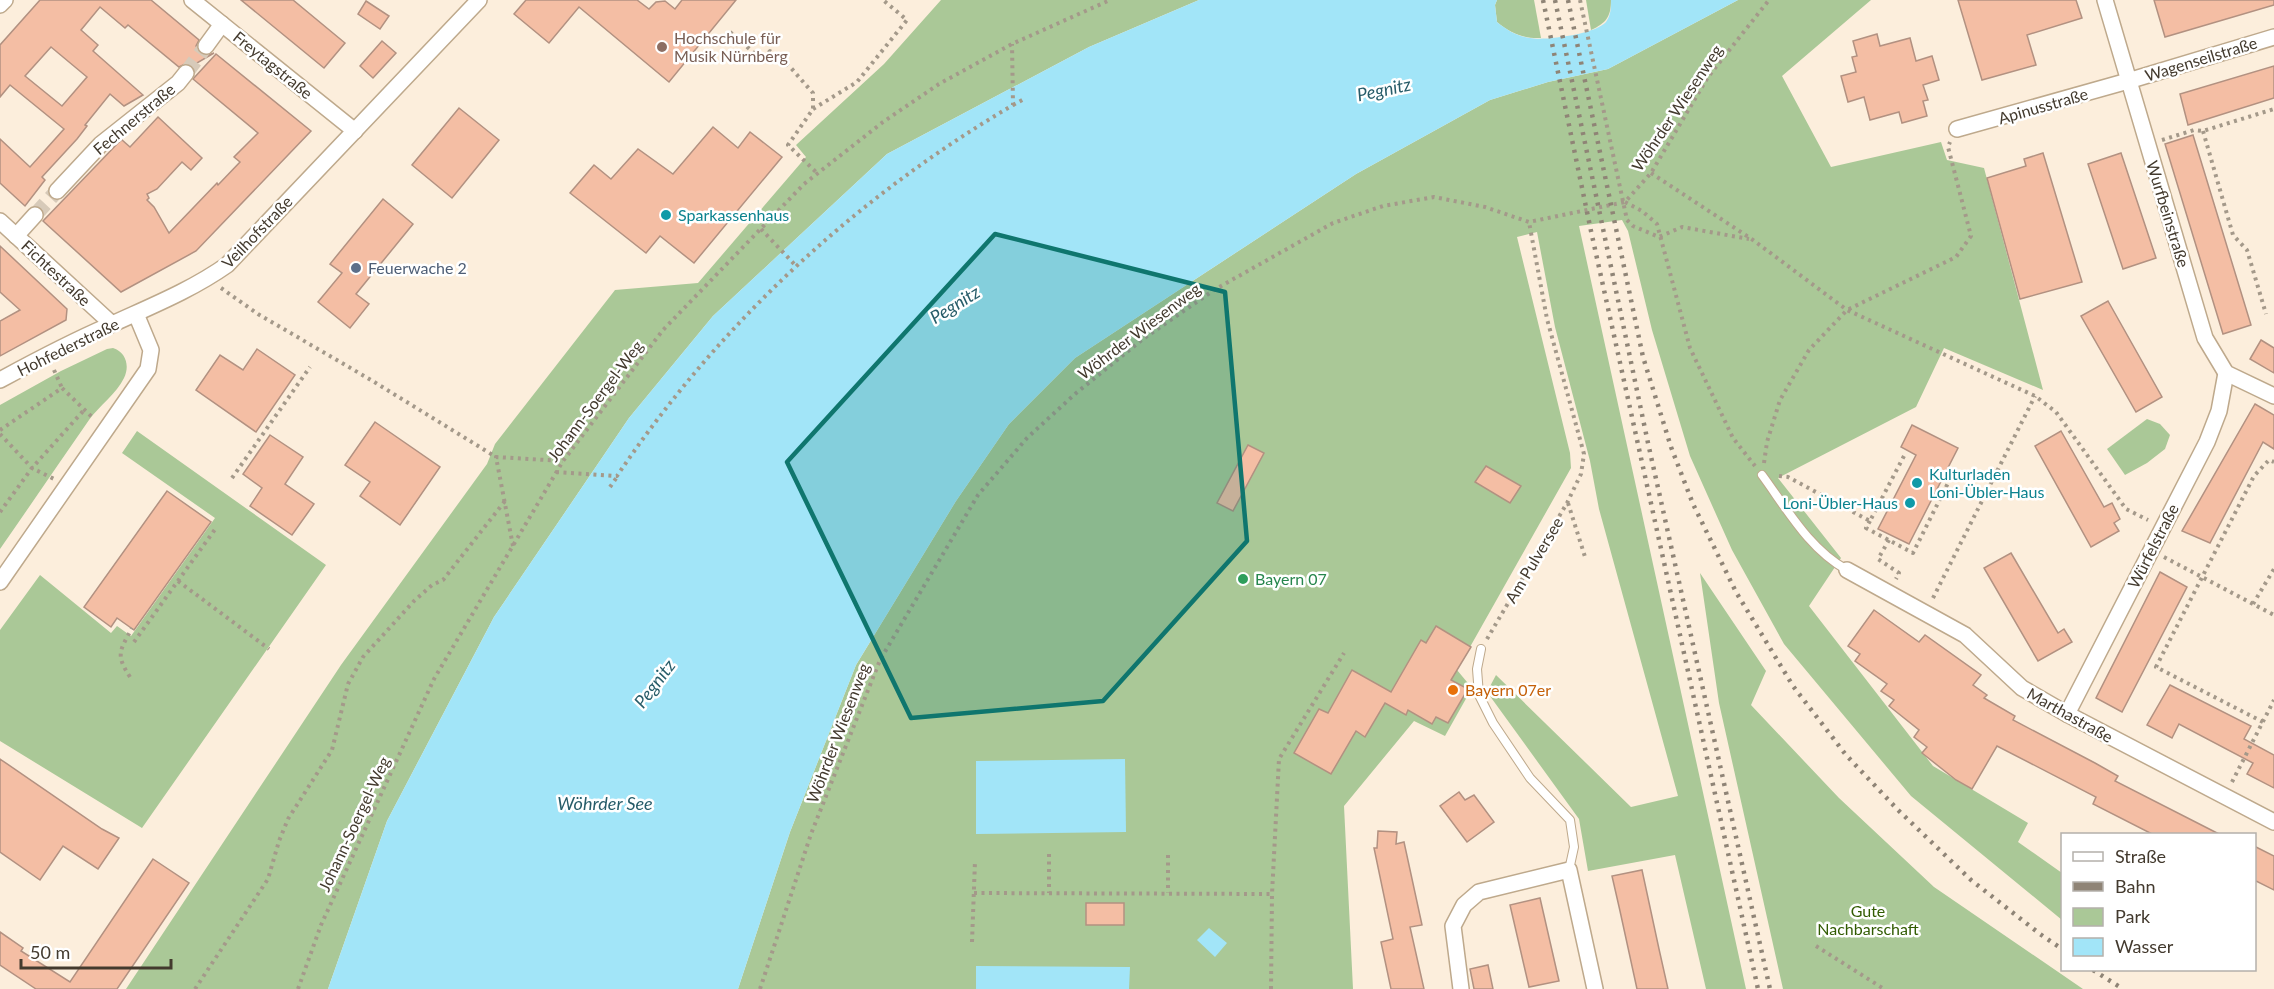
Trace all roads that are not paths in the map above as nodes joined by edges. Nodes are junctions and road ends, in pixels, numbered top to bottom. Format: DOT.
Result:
graph roads {
  1 [pos="4,0"];
  2 [pos="192,0"];
  3 [pos="479,0"];
  4 [pos="2105,0"];
  5 [pos="0,5"];
  6 [pos="222,24"];
  7 [pos="2274,37"];
  8 [pos="206,46"];
  9 [pos="186,73"];
  10 [pos="2128,81"];
  11 [pos="1957,129"];
  12 [pos="355,131"];
  13 [pos="57,191"];
  14 [pos="35,215"];
  15 [pos="0,221"];
  16 [pos="16,236"];
  17 [pos="136,314"];
  18 [pos="112,324"];
  19 [pos="2226,373"];
  20 [pos="0,380"];
  21 [pos="2274,396"];
  22 [pos="1762,475"];
  23 [pos="1847,570"];
  24 [pos="0,582"];
  25 [pos="1481,649"];
  26 [pos="2067,714"];
  27 [pos="2274,822"];
  28 [pos="1569,870"];
  29 [pos="1461,989"];
  30 [pos="1595,989"];
  1 -- 5 [label="street"];
  2 -- 6 [label="street, Freytagstraße"];
  3 -- 12 [label="street, Veilhofstraße"];
  4 -- 10 [label="street, Wurfbeinstraße"];
  6 -- 8 [label="street"];
  6 -- 12 [label="street, Freytagstraße"];
  7 -- 10 [label="street, Wagenseilstraße"];
  9 -- 13 [label="street, Fechnerstraße"];
  10 -- 11 [label="street, Apinusstraße"];
  10 -- 19 [label="street, Wurfbeinstraße"];
  12 -- 17 [label="street, Veilhofstraße"];
  14 -- 16 [label="street"];
  15 -- 16 [label="street, Fichtestraße"];
  16 -- 18 [label="street, Fichtestraße"];
  17 -- 18 [label="street, Hohfederstraße"];
  17 -- 24 [label="street"];
  18 -- 20 [label="street, Hohfederstraße"];
  19 -- 21 [label="street"];
  19 -- 26 [label="street, Würfelstraße"];
  22 -- 23 [label="lane"];
  23 -- 26 [label="street, Marthastraße"];
  25 -- 28 [label="lane"];
  26 -- 27 [label="street, Marthastraße"];
  28 -- 29 [label="street"];
  28 -- 30 [label="street"];
}
